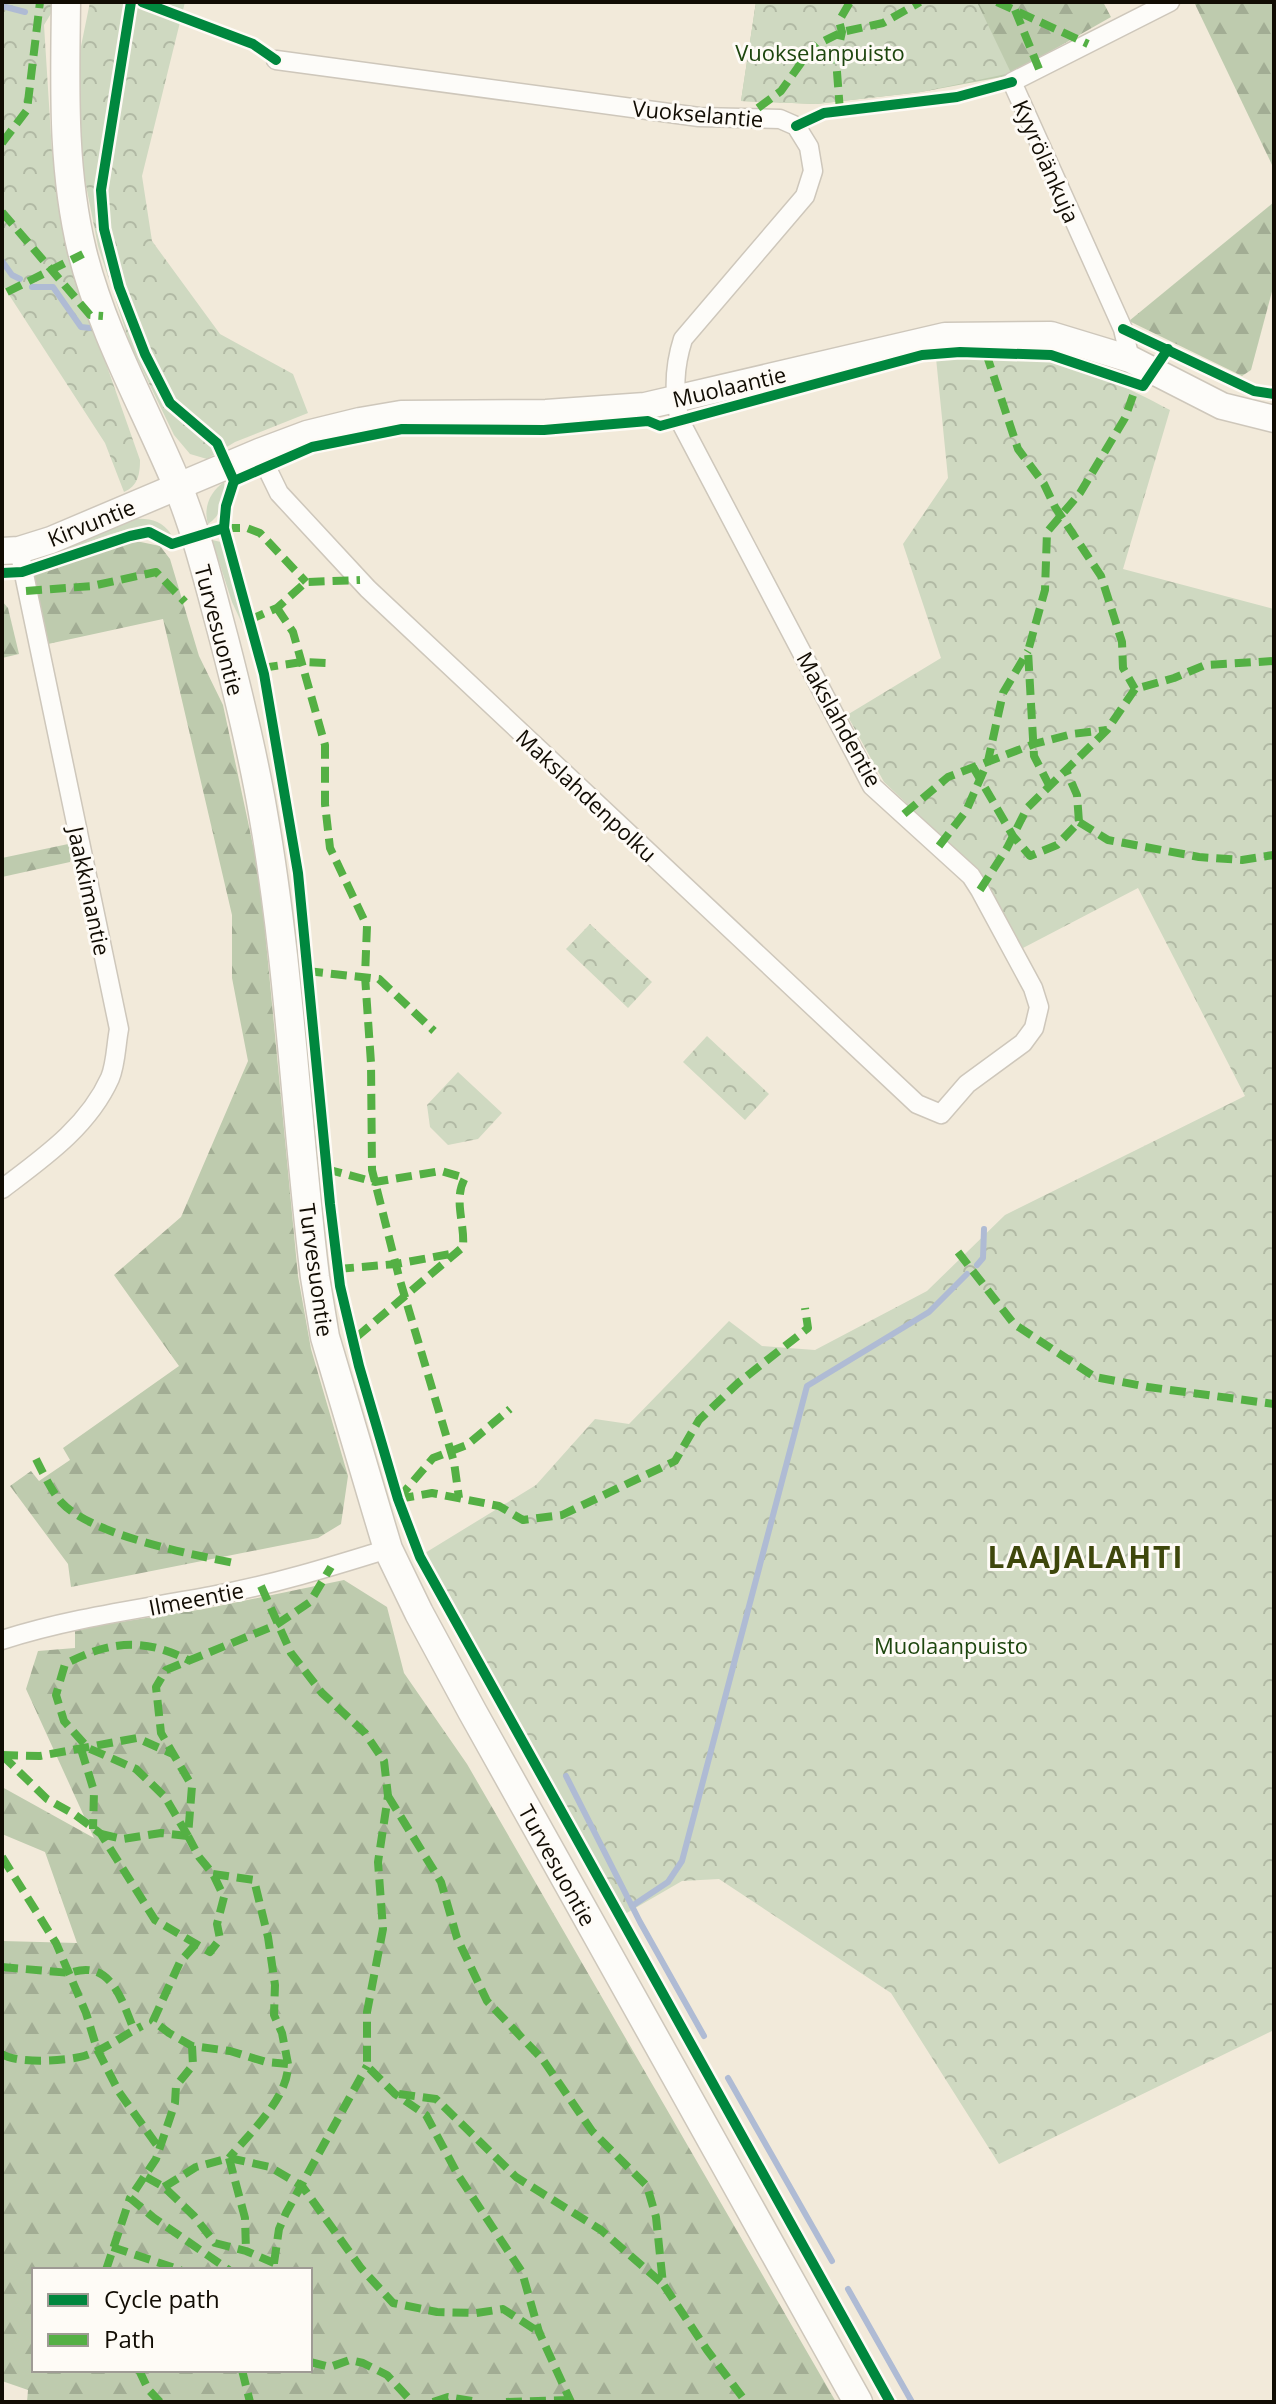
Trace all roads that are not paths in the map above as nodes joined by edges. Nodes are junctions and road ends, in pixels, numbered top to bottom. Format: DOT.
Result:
graph roads {
  1 [pos="66,2"];
  2 [pos="82,2"];
  3 [pos="1170,2"];
  4 [pos="66,42"];
  5 [pos="276,60"];
  6 [pos="1130,359"];
  7 [pos="675,400"];
  8 [pos="1274,419"];
  9 [pos="259,452"];
  10 [pos="177,485"];
  11 [pos="10,550"];
  12 [pos="941,1114"];
  13 [pos="2,1189"];
  14 [pos="388,1549"];
  15 [pos="2,1640"];
  16 [pos="858,2402"];
  1 -- 4 [label="main road, Turvesuontie"];
  2 -- 4 [label="main road, Turvesuontie"];
  3 -- 6 [label="street, Kyyrölänkuja"];
  4 -- 10 [label="main road, Turvesuontie"];
  5 -- 7 [label="street, Vuokselantie"];
  6 -- 7 [label="street, Muolaantie"];
  6 -- 8 [label="street, Muolaantie"];
  7 -- 9 [label="street, Muolaantie"];
  7 -- 12 [label="street, Makslahdentie"];
  9 -- 10 [label="street, Muolaantie"];
  9 -- 12 [label="street, Makslahdenpolku"];
  10 -- 11 [label="street, Kirvuntie"];
  10 -- 14 [label="main road, Turvesuontie"];
  11 -- 13 [label="street, Jaakkimantie"];
  14 -- 15 [label="street, Ilmeentie"];
  14 -- 16 [label="main road, Turvesuontie"];
}
